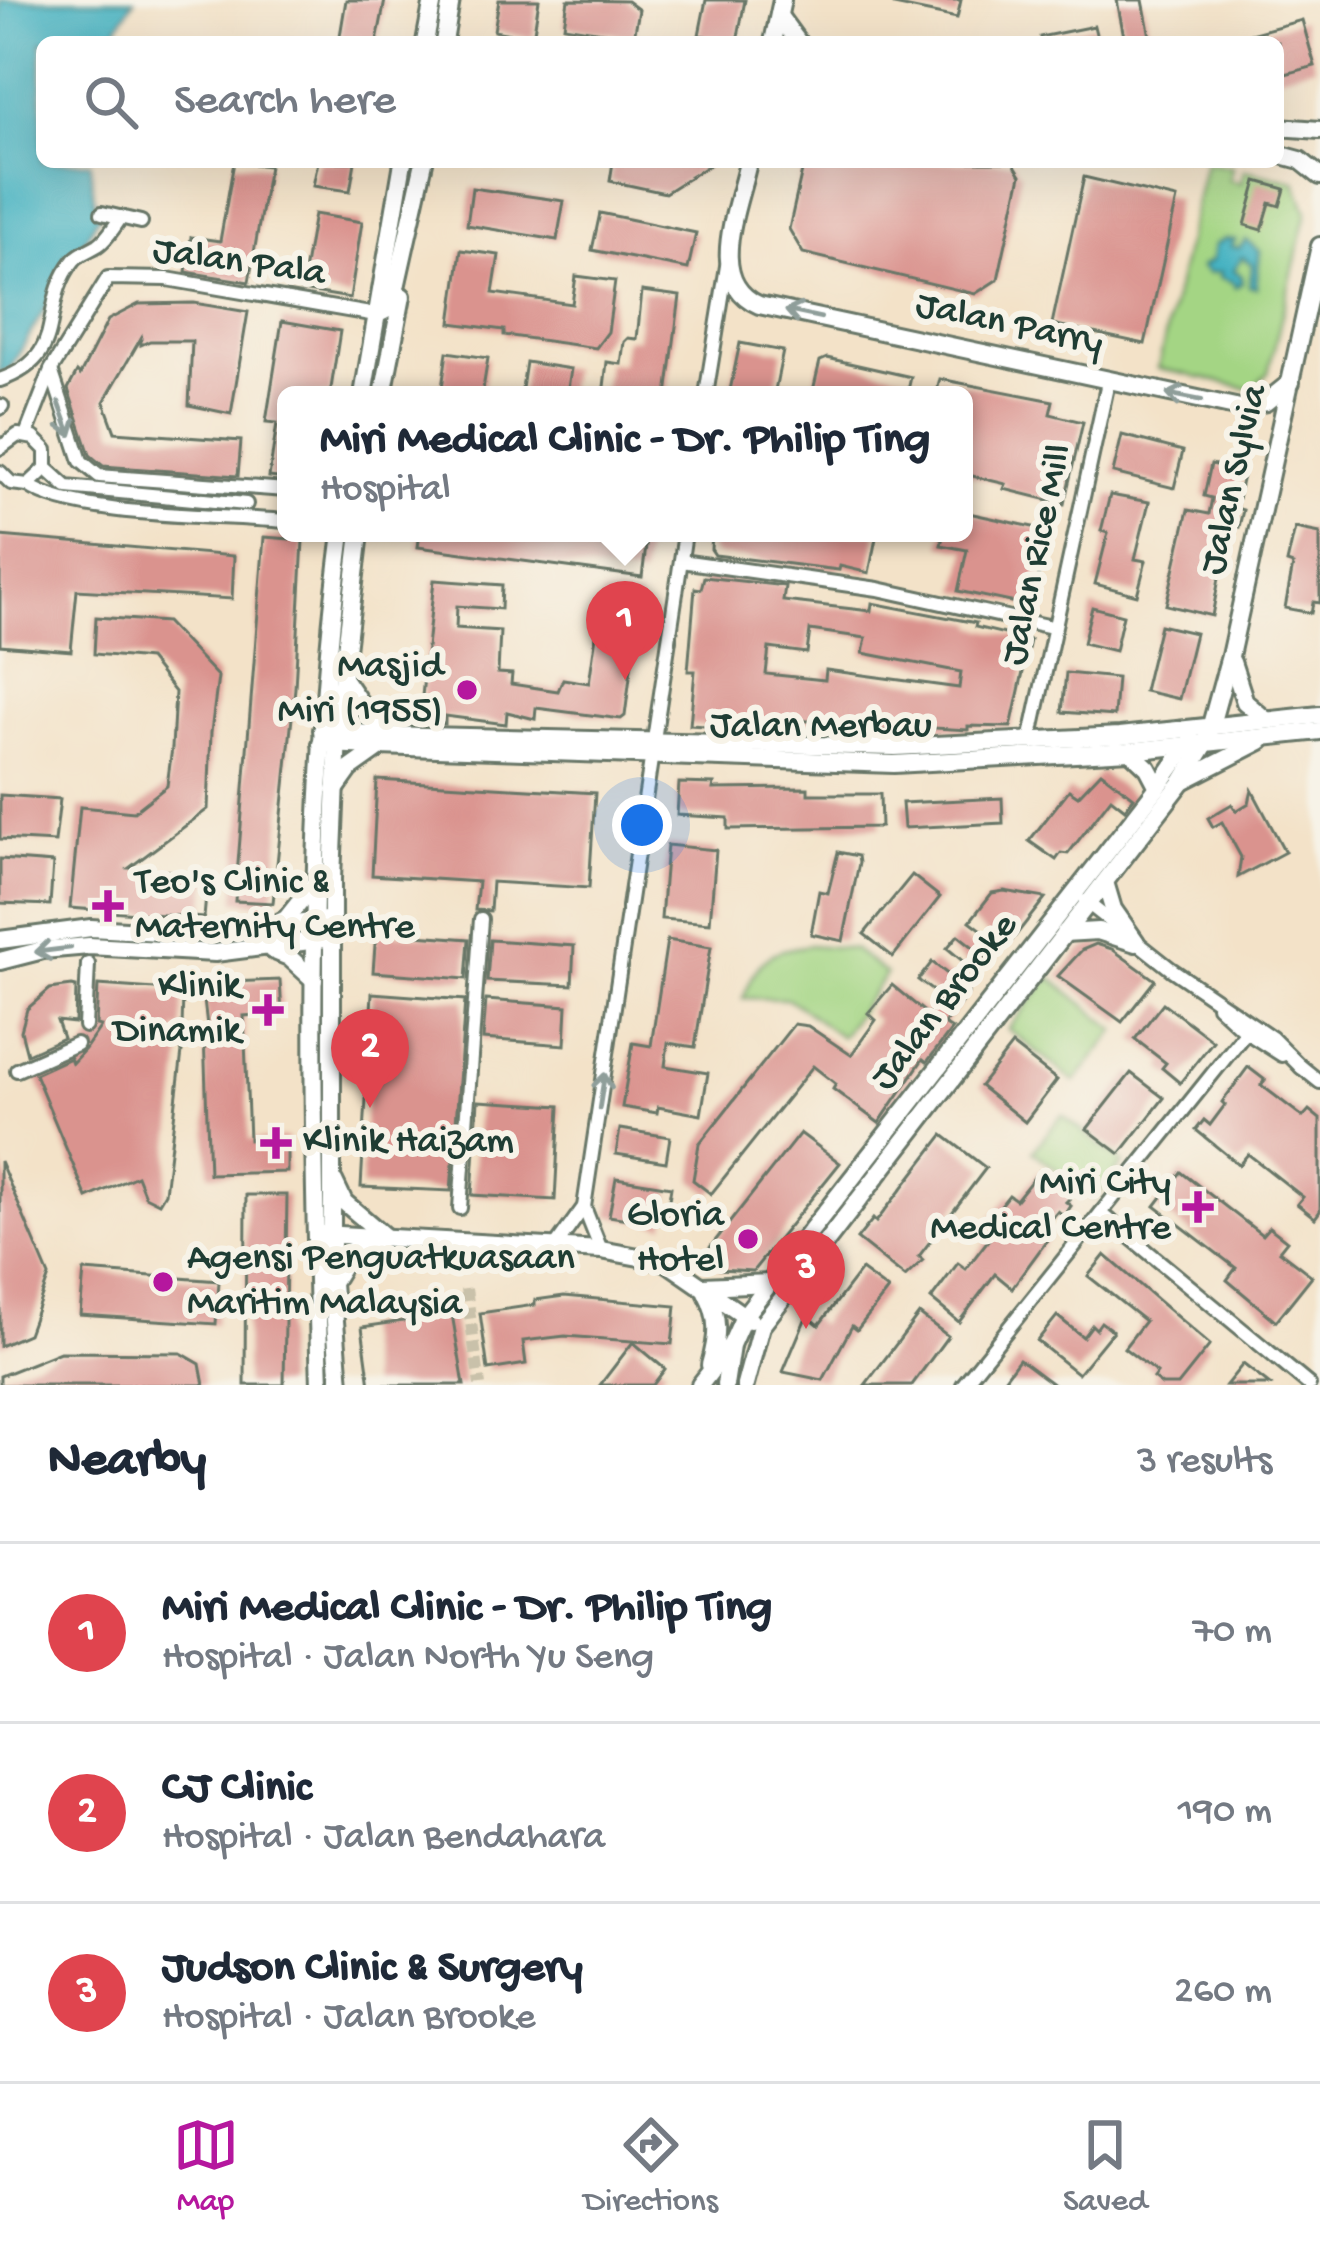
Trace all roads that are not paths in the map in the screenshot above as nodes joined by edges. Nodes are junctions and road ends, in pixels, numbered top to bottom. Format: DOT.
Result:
graph roads {
  1 [pos="433,0"];
  2 [pos="447,0"];
  3 [pos="781,8"];
  4 [pos="426,36"];
  5 [pos="441,36"];
  6 [pos="795,36"];
  7 [pos="1284,128"];
  8 [pos="1320,130"];
  9 [pos="1284,156"];
  10 [pos="402,168"];
  11 [pos="423,168"];
  12 [pos="747,168"];
  13 [pos="1320,176"];
  14 [pos="102,213"];
  15 [pos="122,217"];
  16 [pos="141,222"];
  17 [pos="406,246"];
  18 [pos="1320,246"];
  19 [pos="727,265"];
  20 [pos="376,315"];
  21 [pos="51,370"];
  22 [pos="24,371"];
  23 [pos="0,380"];
  24 [pos="1292,381"];
  25 [pos="1108,382"];
  26 [pos="364,386"];
  27 [pos="385,386"];
  28 [pos="707,386"];
  29 [pos="12,391"];
  30 [pos="26,435"];
  31 [pos="0,448"];
  32 [pos="46,468"];
  33 [pos="2,476"];
  34 [pos="28,484"];
  35 [pos="246,488"];
  36 [pos="277,490"];
  37 [pos="91,499"];
  38 [pos="246,511"];
  39 [pos="277,519"];
  40 [pos="339,542"];
  41 [pos="359,542"];
  42 [pos="684,542"];
  43 [pos="681,561"];
  44 [pos="1052,627"];
  45 [pos="1230,656"];
  46 [pos="343,678"];
  47 [pos="1320,716"];
  48 [pos="1269,728"];
  49 [pos="1320,731"];
  50 [pos="1200,735"];
  51 [pos="329,738"];
  52 [pos="382,741"];
  53 [pos="1030,741"];
  54 [pos="655,750"];
  55 [pos="1130,751"];
  56 [pos="1182,782"];
  57 [pos="1158,787"];
  58 [pos="335,791"];
  59 [pos="1105,882"];
  60 [pos="314,884"];
  61 [pos="1082,898"];
  62 [pos="482,920"];
  63 [pos="267,928"];
  64 [pos="324,930"];
  65 [pos="1064,932"];
  66 [pos="0,940"];
  67 [pos="1136,943"];
  68 [pos="269,949"];
  69 [pos="0,961"];
  70 [pos="88,964"];
  71 [pos="314,980"];
  72 [pos="1204,993"];
  73 [pos="1229,1007"];
  74 [pos="85,1026"];
  75 [pos="1246,1032"];
  76 [pos="1273,1038"];
  77 [pos="76,1044"];
  78 [pos="1302,1068"];
  79 [pos="17,1070"];
  80 [pos="1320,1082"];
  81 [pos="331,1175"];
  82 [pos="584,1207"];
  83 [pos="460,1208"];
  84 [pos="1101,1213"];
  85 [pos="324,1234"];
  86 [pos="386,1238"];
  87 [pos="555,1247"];
  88 [pos="602,1250"];
  89 [pos="332,1282"];
  90 [pos="770,1283"];
  91 [pos="702,1286"];
  92 [pos="744,1316"];
  93 [pos="761,1326"];
  94 [pos="731,1345"];
  95 [pos="320,1385"];
  96 [pos="340,1385"];
  97 [pos="700,1385"];
  98 [pos="725,1385"];
  99 [pos="745,1385"];
  100 [pos="963,1385"];
  101 [pos="1309,1385"];
  1 -- 4 [label="street"];
  2 -- 5 [label="street"];
  3 -- 6 [label="street"];
  7 -- 8 [label="street"];
  9 -- 13 [label="street"];
  10 -- 20 [label="street"];
  11 -- 17 [label="street"];
  12 -- 19 [label="street"];
  14 -- 15 [label="street"];
  15 -- 16 [label="street"];
  15 -- 22 [label="street"];
  17 -- 20 [label="street"];
  17 -- 27 [label="street"];
  18 -- 24 [label="street, Jalan Sylvia"];
  25 -- 19 [label="street, Jalan Parry, one-way"];
  19 -- 28 [label="street"];
  20 -- 21 [label="street, Jalan Pala"];
  20 -- 26 [label="street"];
  21 -- 30 [label="street, Jalan Pala"];
  21 -- 35 [label="street, one-way"];
  22 -- 23 [label="street"];
  22 -- 29 [label="street"];
  24 -- 25 [label="street, Jalan Parry, one-way"];
  24 -- 45 [label="street, Jalan Sylvia"];
  25 -- 44 [label="street, Jalan Rice Mill"];
  30 -- 31 [label="street"];
  30 -- 32 [label="street"];
  32 -- 34 [label="street"];
  32 -- 37 [label="street"];
  33 -- 34 [label="street"];
  34 -- 37 [label="street"];
  35 -- 36 [label="street"];
  35 -- 38 [label="street"];
  37 -- 38 [label="street"];
  38 -- 39 [label="street"];
  40 -- 51 [label="street"];
  41 -- 46 [label="street"];
  42 -- 43 [label="street"];
  43 -- 44 [label="street"];
  43 -- 54 [label="street"];
  44 -- 53 [label="street, Jalan Rice Mill"];
  45 -- 48 [label="street"];
  45 -- 50 [label="street, Jalan Sylvia"];
  46 -- 51 [label="street"];
  46 -- 52 [label="street"];
  47 -- 48 [label="street, Jalan Merbau"];
  48 -- 49 [label="street, Jalan Merbau"];
  48 -- 50 [label="street, Jalan Merbau"];
  48 -- 56 [label="street"];
  50 -- 53 [label="street, Jalan Merbau"];
  50 -- 55 [label="street, Jalan Merbau"];
  50 -- 56 [label="street, Jalan Brooke"];
  50 -- 57 [label="street, Jalan Brooke"];
  51 -- 52 [label="street, Jalan Merbau"];
  51 -- 58 [label="street"];
  51 -- 60 [label="street"];
  52 -- 54 [label="street, Jalan Merbau"];
  52 -- 58 [label="street"];
  53 -- 54 [label="street, Jalan Merbau"];
  54 -- 55 [label="street, Jalan Merbau"];
  82 -- 54 [label="street, one-way"];
  55 -- 57 [label="street"];
  56 -- 59 [label="street, Jalan Brooke"];
  57 -- 61 [label="street, Jalan Brooke"];
  58 -- 64 [label="street"];
  59 -- 61 [label="street, Jalan Brooke"];
  59 -- 67 [label="street"];
  60 -- 63 [label="street"];
  60 -- 64 [label="street"];
  61 -- 65 [label="street, Jalan Brooke"];
  61 -- 67 [label="street"];
  61 -- 90 [label="street, Jalan Brooke"];
  62 -- 83 [label="street"];
  63 -- 64 [label="street"];
  63 -- 66 [label="street"];
  64 -- 68 [label="street"];
  64 -- 71 [label="street"];
  64 -- 81 [label="street"];
  65 -- 67 [label="street"];
  65 -- 93 [label="street, Jalan Brooke"];
  67 -- 72 [label="street"];
  68 -- 69 [label="street, one-way"];
  68 -- 71 [label="street"];
  70 -- 74 [label="street"];
  71 -- 85 [label="street"];
  72 -- 73 [label="street"];
  72 -- 75 [label="street"];
  73 -- 75 [label="street"];
  73 -- 76 [label="street"];
  75 -- 76 [label="street"];
  75 -- 78 [label="street"];
  75 -- 84 [label="street"];
  76 -- 78 [label="street"];
  77 -- 79 [label="street"];
  78 -- 80 [label="street"];
  81 -- 85 [label="street"];
  81 -- 86 [label="street"];
  82 -- 87 [label="street"];
  82 -- 88 [label="street"];
  84 -- 100 [label="street"];
  84 -- 101 [label="street"];
  85 -- 86 [label="street"];
  85 -- 89 [label="street"];
  85 -- 95 [label="street"];
  86 -- 87 [label="street"];
  86 -- 89 [label="street"];
  87 -- 88 [label="street"];
  88 -- 91 [label="street"];
  89 -- 96 [label="street"];
  90 -- 91 [label="street"];
  90 -- 92 [label="street, Jalan Brooke"];
  91 -- 92 [label="street"];
  91 -- 97 [label="street"];
  92 -- 93 [label="street"];
  92 -- 94 [label="street, Jalan Brooke"];
  93 -- 94 [label="street"];
  93 -- 99 [label="street"];
  94 -- 97 [label="street"];
  94 -- 98 [label="street"];
}
